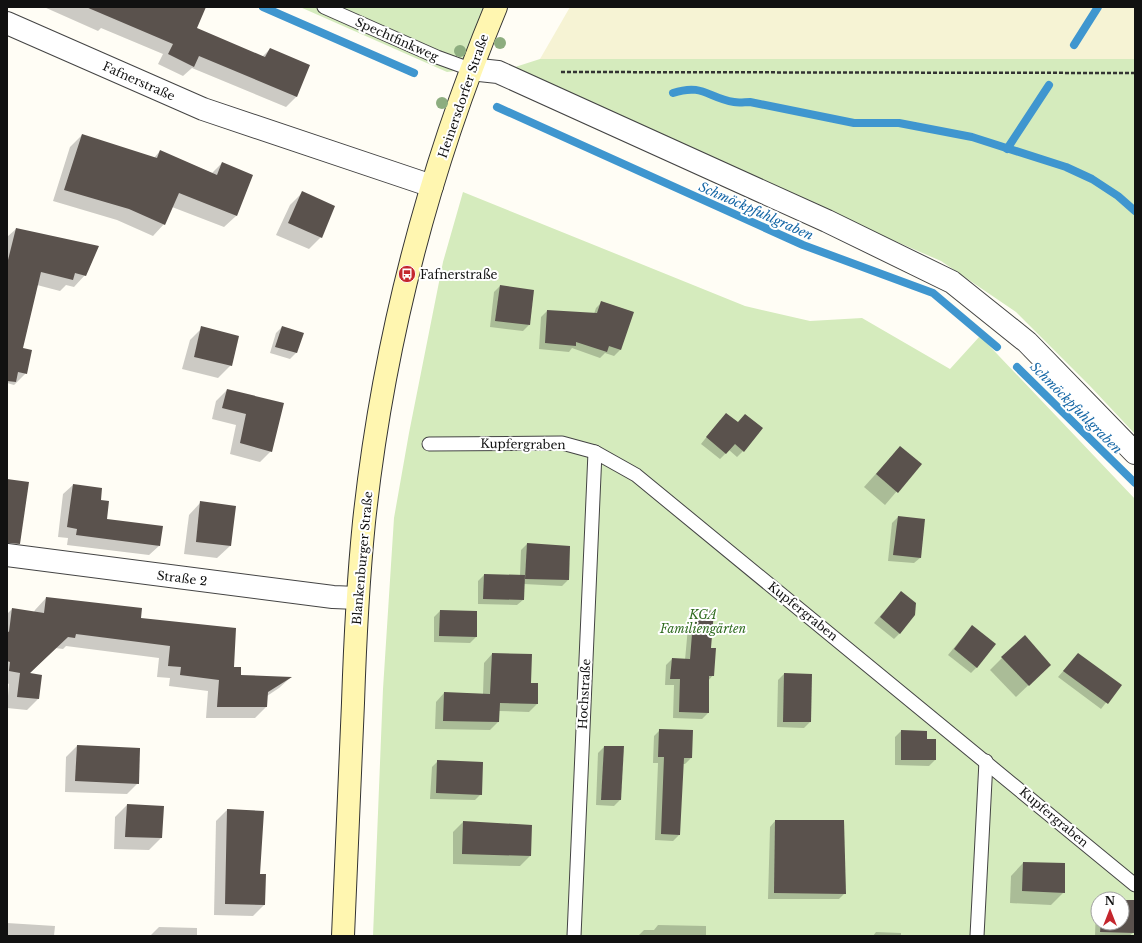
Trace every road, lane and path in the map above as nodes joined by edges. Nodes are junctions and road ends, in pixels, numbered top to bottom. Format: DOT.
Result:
graph roads {
  1 [pos="324,7"];
  2 [pos="496,7"];
  3 [pos="7,23"];
  4 [pos="470,69"];
  5 [pos="554,72"];
  6 [pos="1135,74"];
  7 [pos="432,186"];
  8 [pos="429,444"];
  9 [pos="595,452"];
  10 [pos="1135,453"];
  11 [pos="7,555"];
  12 [pos="357,598"];
  13 [pos="986,761"];
  14 [pos="1135,885"];
  15 [pos="343,936"];
  16 [pos="574,936"];
  17 [pos="977,936"];
  1 -- 4 [label="lane, Spechtfinkweg"];
  2 -- 4 [label="main road, Heinersdorfer Straße"];
  3 -- 7 [label="street, Fafnerstraße"];
  4 -- 7 [label="main road, Heinersdorfer Straße"];
  4 -- 10 [label="street"];
  5 -- 6 [label="path"];
  7 -- 12 [label="main road, Blankenburger Straße"];
  8 -- 9 [label="lane, Kupfergraben"];
  9 -- 13 [label="lane, Kupfergraben"];
  9 -- 16 [label="lane, Hochstraße"];
  11 -- 12 [label="street, Straße 2"];
  12 -- 15 [label="main road, Blankenburger Straße"];
  13 -- 14 [label="lane, Kupfergraben"];
  13 -- 17 [label="lane"];
}
